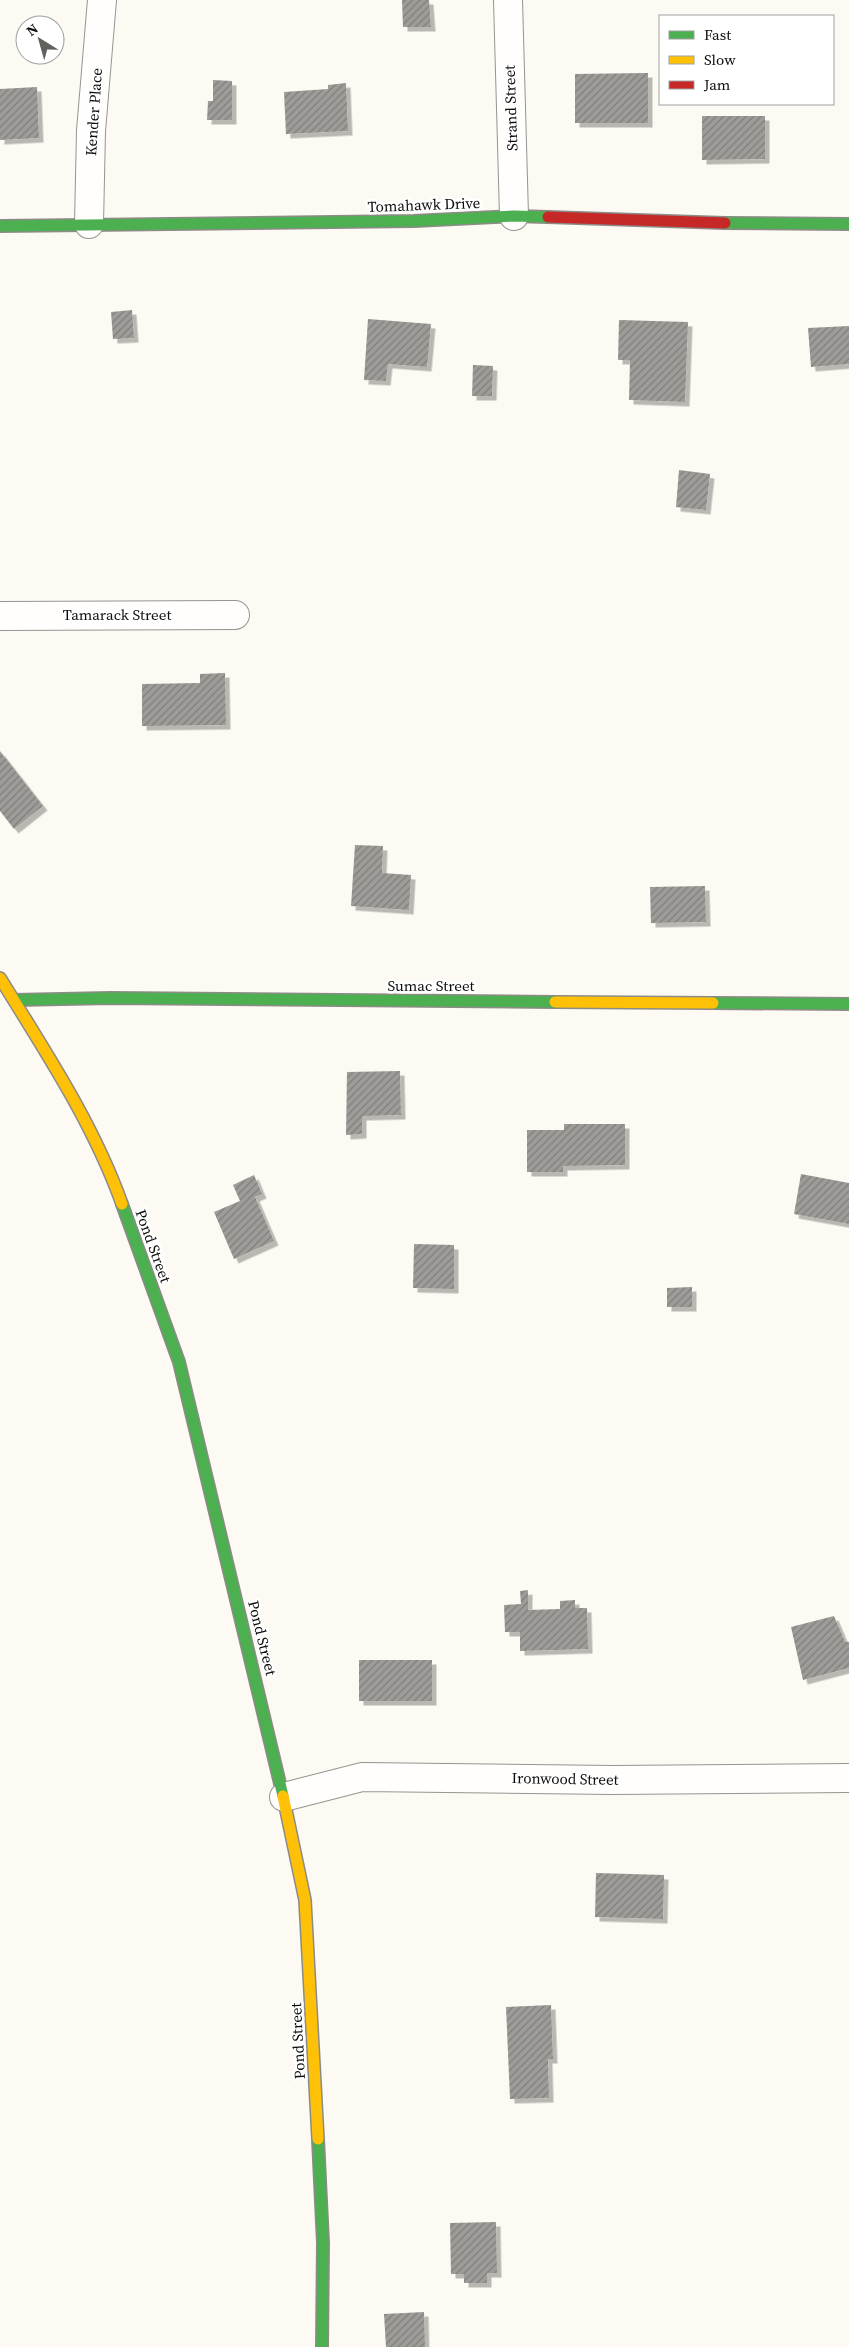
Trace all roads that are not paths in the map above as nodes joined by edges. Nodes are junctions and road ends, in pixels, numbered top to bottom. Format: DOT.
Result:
graph roads {
  1 [pos="102,0"];
  2 [pos="508,0"];
  3 [pos="514,216"];
  4 [pos="89,224"];
  5 [pos="849,224"];
  6 [pos="0,226"];
  7 [pos="235,615"];
  8 [pos="0,616"];
  9 [pos="0,978"];
  10 [pos="14,1000"];
  11 [pos="849,1004"];
  12 [pos="849,1778"];
  13 [pos="284,1797"];
  14 [pos="322,2347"];
  1 -- 4 [label="street, Kender Place"];
  2 -- 3 [label="street, Strand Street"];
  3 -- 4 [label="street, Tomahawk Drive"];
  3 -- 5 [label="street, Tomahawk Drive"];
  4 -- 6 [label="street, Tomahawk Drive"];
  7 -- 8 [label="street, Tamarack Street"];
  9 -- 10 [label="street, Pond Street"];
  10 -- 11 [label="street, Sumac Street"];
  10 -- 13 [label="street, Pond Street"];
  12 -- 13 [label="street, Ironwood Street"];
  13 -- 14 [label="street, Pond Street"];
}
